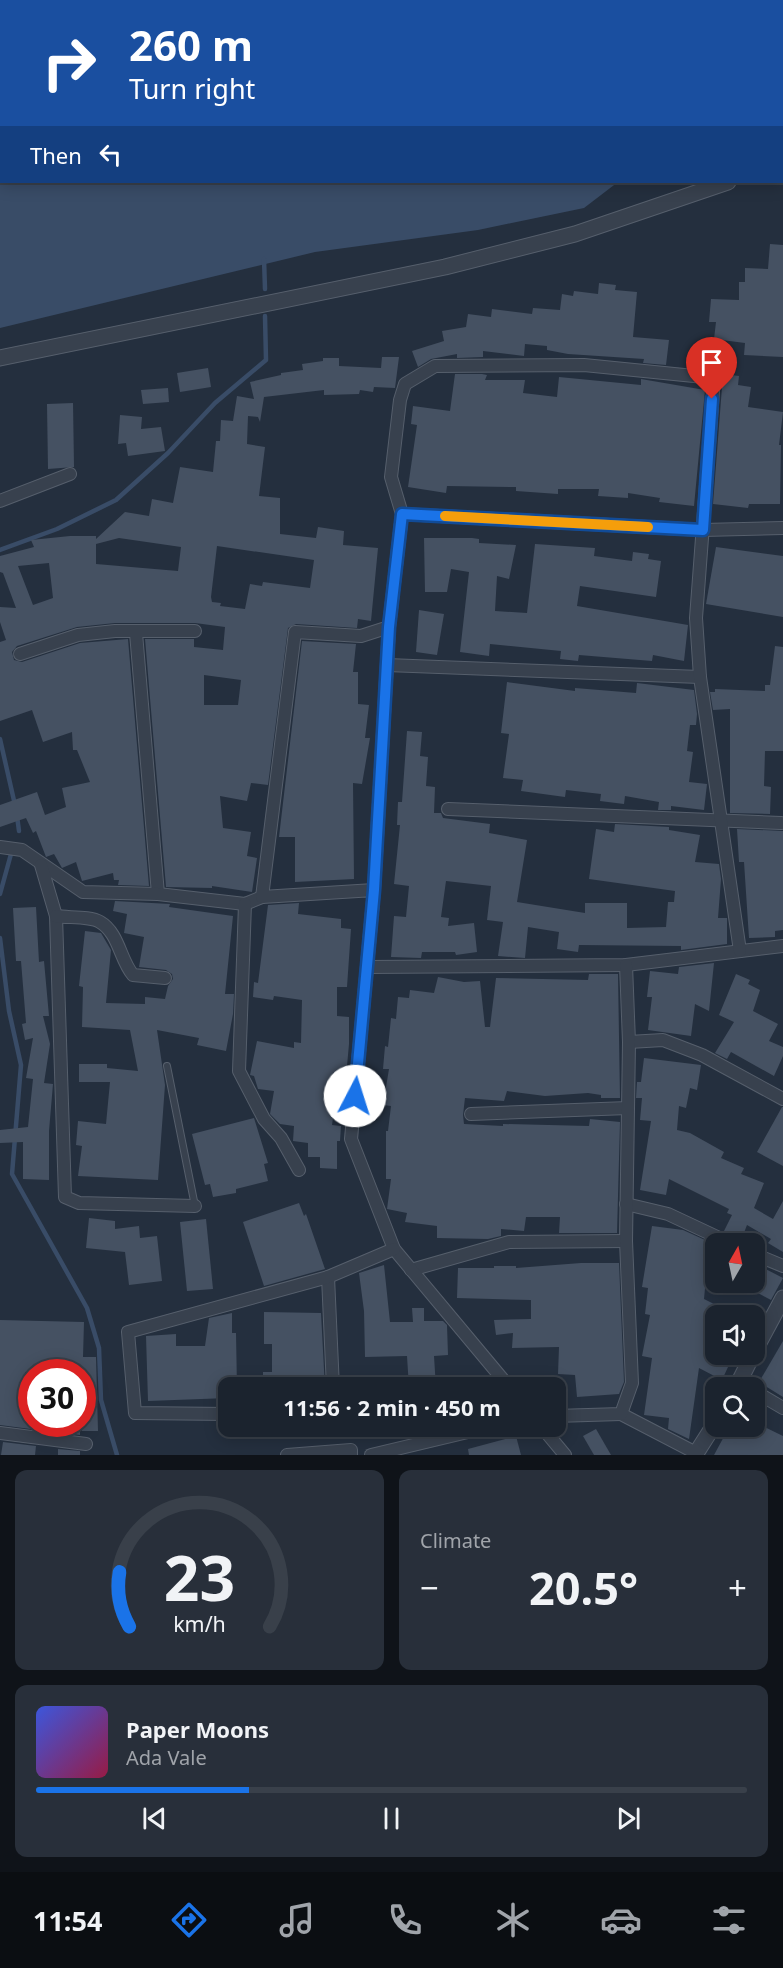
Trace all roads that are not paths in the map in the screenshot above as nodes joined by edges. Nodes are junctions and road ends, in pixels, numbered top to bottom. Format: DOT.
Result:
graph roads {
  1 [pos="725,183"];
  2 [pos="0,358"];
  3 [pos="70,474"];
  4 [pos="0,501"];
  5 [pos="402,514"];
  6 [pos="783,528"];
  7 [pos="703,530"];
  8 [pos="389,627"];
  9 [pos="195,631"];
  10 [pos="136,633"];
  11 [pos="20,654"];
  12 [pos="387,665"];
  13 [pos="700,677"];
  14 [pos="448,808"];
  15 [pos="719,819"];
  16 [pos="781,823"];
  17 [pos="0,847"];
  18 [pos="41,865"];
  19 [pos="374,890"];
  20 [pos="158,894"];
  21 [pos="262,897"];
  22 [pos="245,904"];
  23 [pos="56,916"];
  24 [pos="783,945"];
  25 [pos="740,951"];
  26 [pos="626,965"];
  27 [pos="368,967"];
  28 [pos="165,978"];
  29 [pos="629,1042"];
  30 [pos="167,1066"];
  31 [pos="783,1099"];
  32 [pos="628,1108"];
  33 [pos="471,1114"];
  34 [pos="299,1170"];
  35 [pos="626,1204"];
  36 [pos="195,1206"];
  37 [pos="709,1233"];
  38 [pos="626,1241"];
  39 [pos="394,1249"];
  40 [pos="765,1259"];
  41 [pos="783,1266"];
  42 [pos="411,1270"];
  43 [pos="328,1277"];
  44 [pos="783,1298"];
  45 [pos="765,1332"];
  46 [pos="333,1377"];
  47 [pos="501,1377"];
  48 [pos="765,1397"];
  49 [pos="783,1408"];
  50 [pos="218,1414"];
  51 [pos="621,1414"];
  52 [pos="566,1416"];
  53 [pos="0,1433"];
  54 [pos="447,1437"];
  55 [pos="550,1437"];
  56 [pos="707,1437"];
  57 [pos="86,1444"];
  58 [pos="696,1454"];
  59 [pos="287,1455"];
  60 [pos="351,1455"];
  61 [pos="371,1455"];
  62 [pos="565,1455"];
  1 -- 2 [label="street"];
  3 -- 4 [label="street"];
  5 -- 7 [label="street"];
  5 -- 7 [label="street"];
  5 -- 8 [label="street"];
  6 -- 7 [label="street"];
  7 -- 13 [label="street"];
  8 -- 12 [label="street"];
  8 -- 21 [label="street"];
  9 -- 10 [label="street"];
  10 -- 11 [label="street"];
  10 -- 20 [label="street"];
  12 -- 13 [label="street"];
  12 -- 19 [label="street"];
  13 -- 15 [label="street"];
  14 -- 15 [label="street"];
  15 -- 16 [label="street"];
  15 -- 25 [label="street"];
  17 -- 18 [label="street"];
  18 -- 20 [label="street"];
  18 -- 23 [label="street"];
  19 -- 21 [label="street"];
  19 -- 27 [label="street"];
  20 -- 22 [label="street"];
  21 -- 22 [label="street"];
  22 -- 34 [label="street"];
  23 -- 28 [label="street"];
  23 -- 36 [label="street"];
  24 -- 25 [label="street"];
  25 -- 26 [label="street"];
  26 -- 27 [label="street"];
  26 -- 29 [label="street"];
  27 -- 39 [label="street"];
  29 -- 31 [label="street"];
  29 -- 32 [label="street"];
  30 -- 36 [label="lane"];
  32 -- 33 [label="street"];
  32 -- 35 [label="street"];
  35 -- 37 [label="street"];
  35 -- 38 [label="street"];
  38 -- 42 [label="street"];
  38 -- 51 [label="street"];
  39 -- 42 [label="street"];
  39 -- 43 [label="street"];
  40 -- 41 [label="street"];
  42 -- 47 [label="street"];
  43 -- 46 [label="street"];
  43 -- 50 [label="street"];
  44 -- 45 [label="street"];
  48 -- 49 [label="street"];
  51 -- 52 [label="street"];
  51 -- 58 [label="street"];
  53 -- 57 [label="street"];
  54 -- 61 [label="street"];
  55 -- 62 [label="street"];
  56 -- 58 [label="street"];
  59 -- 60 [label="street"];
}
